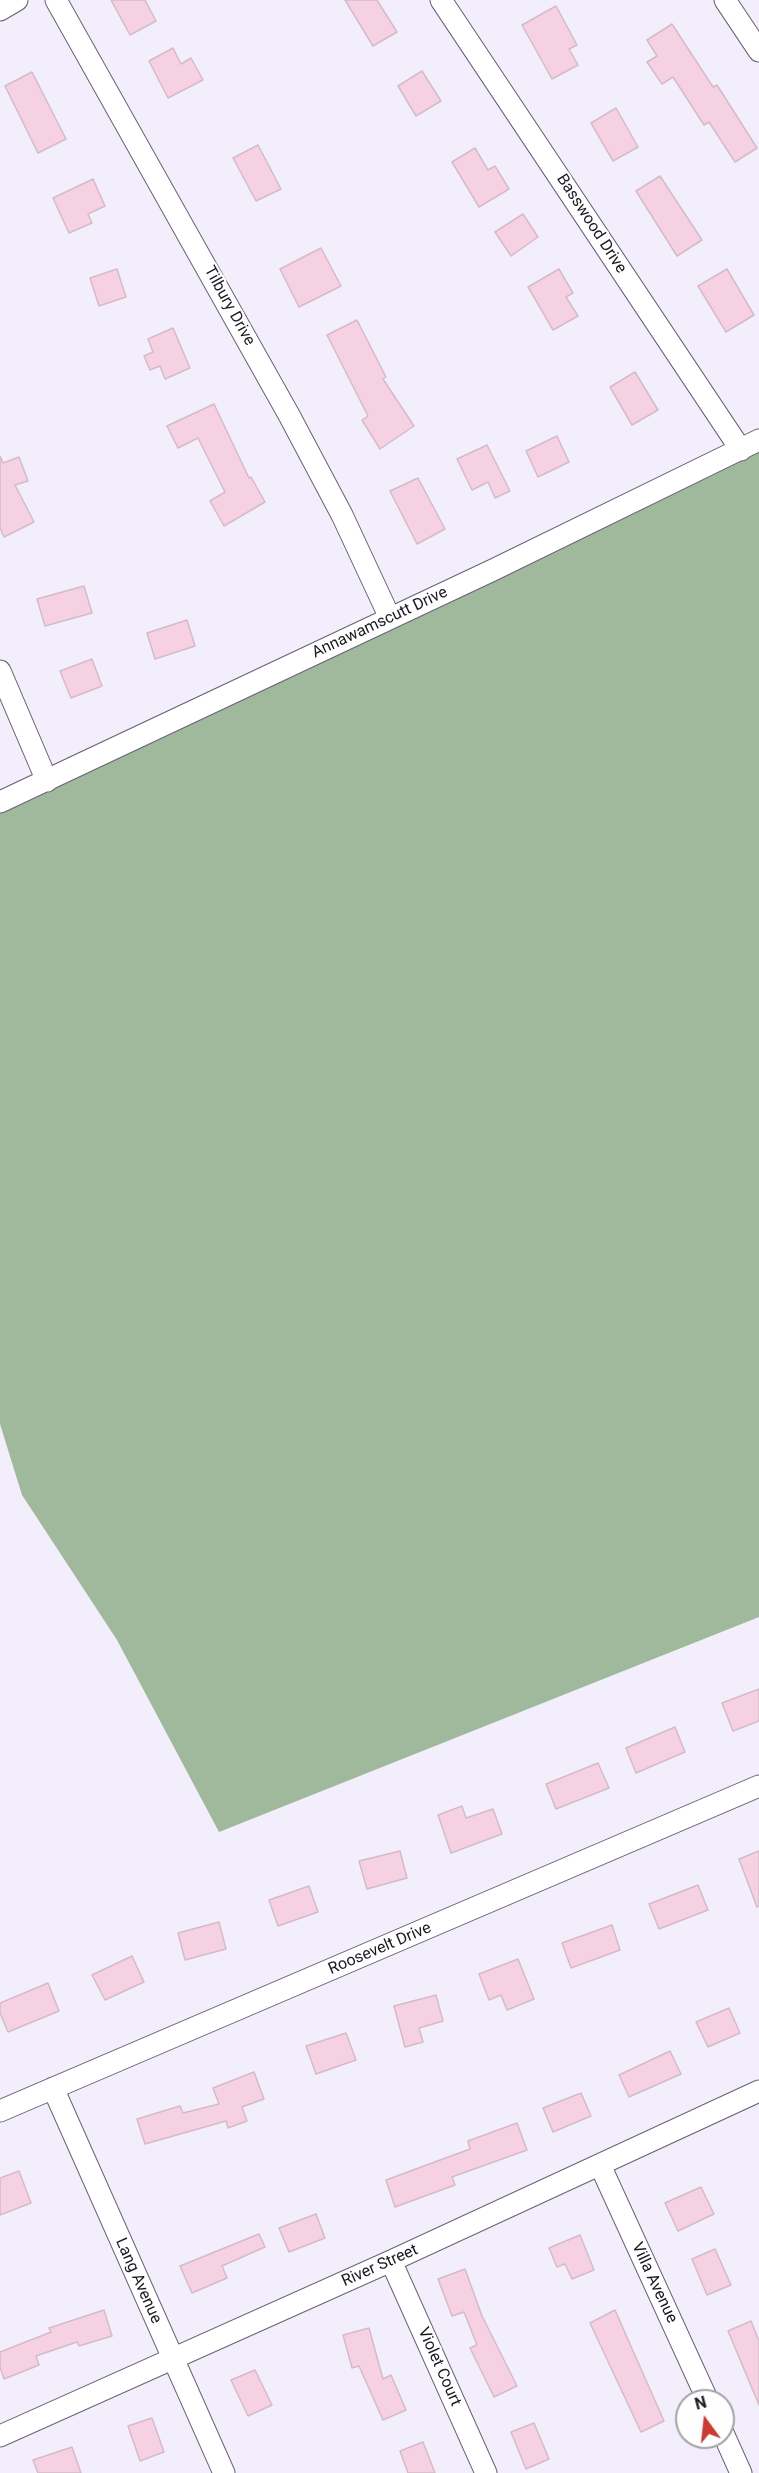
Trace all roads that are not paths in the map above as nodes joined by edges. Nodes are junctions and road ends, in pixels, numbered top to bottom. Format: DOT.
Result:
graph roads {
  1 [pos="17,0"];
  2 [pos="56,0"];
  3 [pos="441,0"];
  4 [pos="726,0"];
  5 [pos="0,10"];
  6 [pos="759,51"];
  7 [pos="750,445"];
  8 [pos="390,618"];
  9 [pos="0,671"];
  10 [pos="47,781"];
  11 [pos="0,802"];
  12 [pos="759,1786"];
  13 [pos="53,2088"];
  14 [pos="759,2091"];
  15 [pos="0,2111"];
  16 [pos="600,2165"];
  17 [pos="391,2261"];
  18 [pos="172,2360"];
  19 [pos="703,2389"];
  20 [pos="0,2436"];
  21 [pos="730,2449"];
  22 [pos="224,2473"];
  23 [pos="486,2473"];
  24 [pos="741,2473"];
  1 -- 5 [label="street"];
  2 -- 8 [label="street, Tilbury Drive"];
  3 -- 7 [label="street, Basswood Drive"];
  4 -- 6 [label="street"];
  7 -- 8 [label="street, Annawamscutt Drive"];
  8 -- 10 [label="street, Annawamscutt Drive"];
  9 -- 10 [label="street"];
  10 -- 11 [label="street, Annawamscutt Drive"];
  12 -- 13 [label="street, Roosevelt Drive"];
  13 -- 15 [label="street, Roosevelt Drive"];
  13 -- 18 [label="street, Lang Avenue"];
  14 -- 16 [label="street, River Street"];
  16 -- 17 [label="street, River Street"];
  16 -- 19 [label="street, Villa Avenue"];
  17 -- 18 [label="street, River Street"];
  17 -- 23 [label="street, Violet Court"];
  18 -- 20 [label="street, River Street"];
  18 -- 22 [label="street, Lang Avenue"];
  21 -- 24 [label="street"];
}
